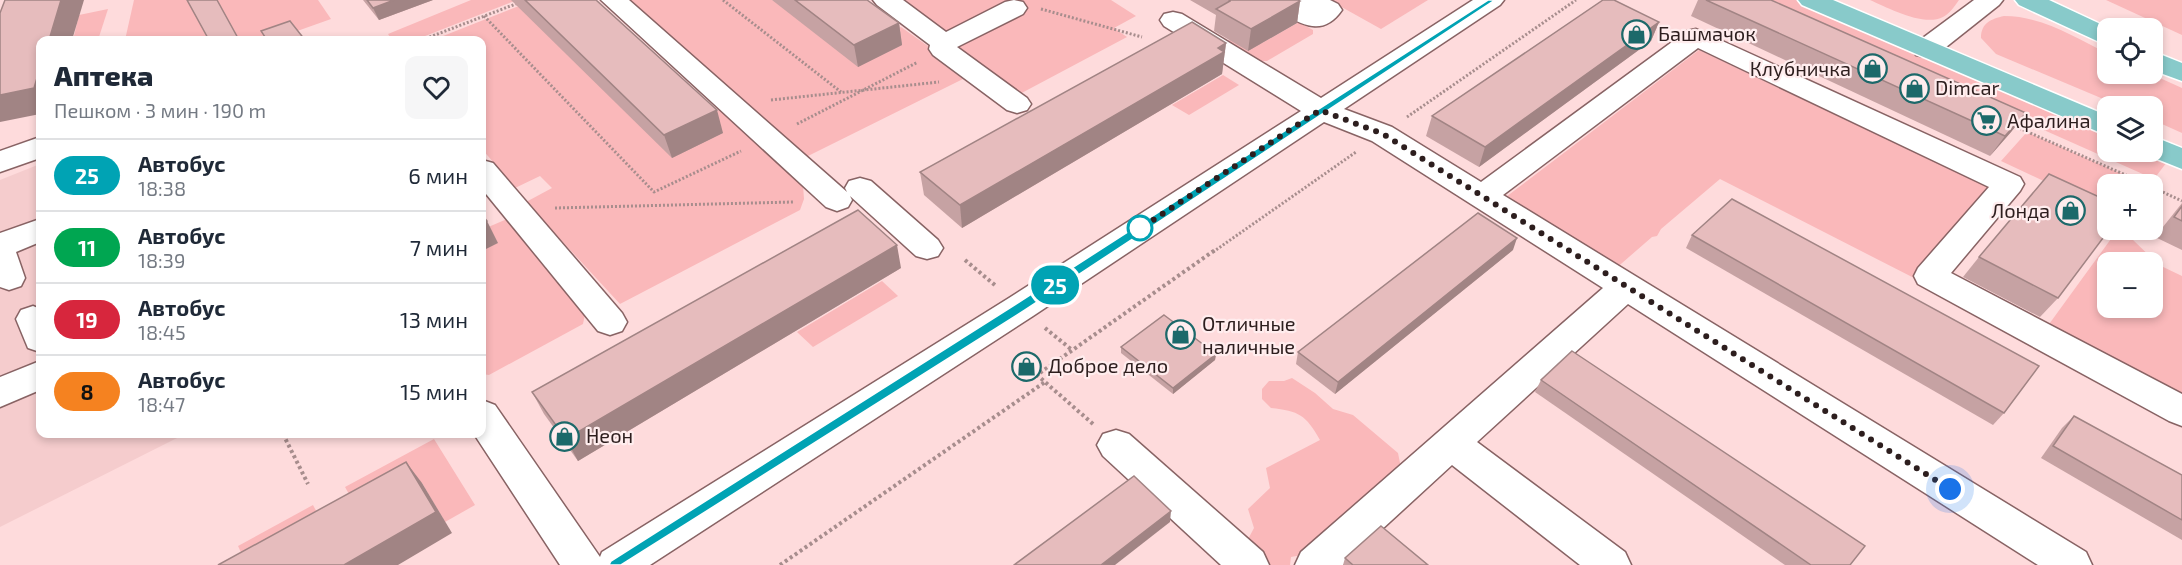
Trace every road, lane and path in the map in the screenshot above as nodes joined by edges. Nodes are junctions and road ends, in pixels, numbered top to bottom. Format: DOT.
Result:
graph roads {
  1 [pos="526,0"];
  2 [pos="614,0"];
  3 [pos="723,0"];
  4 [pos="886,0"];
  5 [pos="1278,0"];
  6 [pos="1311,0"];
  7 [pos="1491,0"];
  8 [pos="1576,0"];
  9 [pos="1811,0"];
  10 [pos="1990,0"];
  11 [pos="2028,0"];
  12 [pos="1023,7"];
  13 [pos="484,16"];
  14 [pos="1173,20"];
  15 [pos="2097,33"];
  16 [pos="432,36"];
  17 [pos="1142,37"];
  18 [pos="943,46"];
  19 [pos="1926,49"];
  20 [pos="2163,64"];
  21 [pos="2182,73"];
  22 [pos="982,78"];
  23 [pos="864,90"];
  24 [pos="841,92"];
  25 [pos="1017,104"];
  26 [pos="729,105"];
  27 [pos="1320,110"];
  28 [pos="2097,122"];
  29 [pos="2007,123"];
  30 [pos="1383,134"];
  31 [pos="767,139"];
  32 [pos="36,148"];
  33 [pos="2163,151"];
  34 [pos="2182,159"];
  35 [pos="0,162"];
  36 [pos="2123,174"];
  37 [pos="486,175"];
  38 [pos="2163,193"];
  39 [pos="848,194"];
  40 [pos="1482,196"];
  41 [pos="2182,201"];
  42 [pos="515,209"];
  43 [pos="36,232"];
  44 [pos="0,246"];
  45 [pos="927,248"];
  46 [pos="1626,286"];
  47 [pos="610,322"];
  48 [pos="36,377"];
  49 [pos="1045,382"];
  50 [pos="0,393"];
  51 [pos="2182,411"];
  52 [pos="486,421"];
  53 [pos="285,438"];
  54 [pos="1451,443"];
  55 [pos="1116,444"];
  56 [pos="308,484"];
  57 [pos="583,565"];
  58 [pos="616,565"];
  59 [pos="780,565"];
  60 [pos="1249,565"];
  61 [pos="1315,565"];
  62 [pos="1611,565"];
  63 [pos="2072,565"];
  1 -- 13 [label="path"];
  2 -- 26 [label="street"];
  3 -- 24 [label="path"];
  4 -- 18 [label="street"];
  5 -- 6 [label="street"];
  7 -- 27 [label="street"];
  8 -- 30 [label="path"];
  9 -- 19 [label="main road"];
  10 -- 19 [label="street"];
  11 -- 15 [label="main road"];
  12 -- 17 [label="path"];
  12 -- 18 [label="street"];
  13 -- 16 [label="path"];
  13 -- 31 [label="path"];
  14 -- 27 [label="street"];
  18 -- 22 [label="street"];
  18 -- 23 [label="path"];
  19 -- 28 [label="main road"];
  20 -- 21 [label="main road"];
  22 -- 23 [label="path"];
  22 -- 25 [label="street"];
  23 -- 24 [label="path"];
  23 -- 31 [label="path"];
  24 -- 26 [label="path"];
  26 -- 31 [label="street"];
  27 -- 30 [label="street"];
  27 -- 58 [label="street"];
  29 -- 36 [label="path"];
  30 -- 40 [label="street"];
  30 -- 49 [label="path"];
  31 -- 39 [label="street"];
  32 -- 35 [label="street"];
  33 -- 34 [label="main road"];
  37 -- 42 [label="street"];
  38 -- 41 [label="path"];
  39 -- 42 [label="path"];
  39 -- 45 [label="street"];
  40 -- 46 [label="street"];
  40 -- 51 [label="street"];
  42 -- 47 [label="street"];
  43 -- 44 [label="street"];
  46 -- 54 [label="street"];
  46 -- 63 [label="street"];
  48 -- 50 [label="street"];
  49 -- 55 [label="path"];
  49 -- 59 [label="path"];
  52 -- 57 [label="street"];
  53 -- 56 [label="path"];
  54 -- 61 [label="street"];
  54 -- 62 [label="street"];
  55 -- 60 [label="street"];
}
